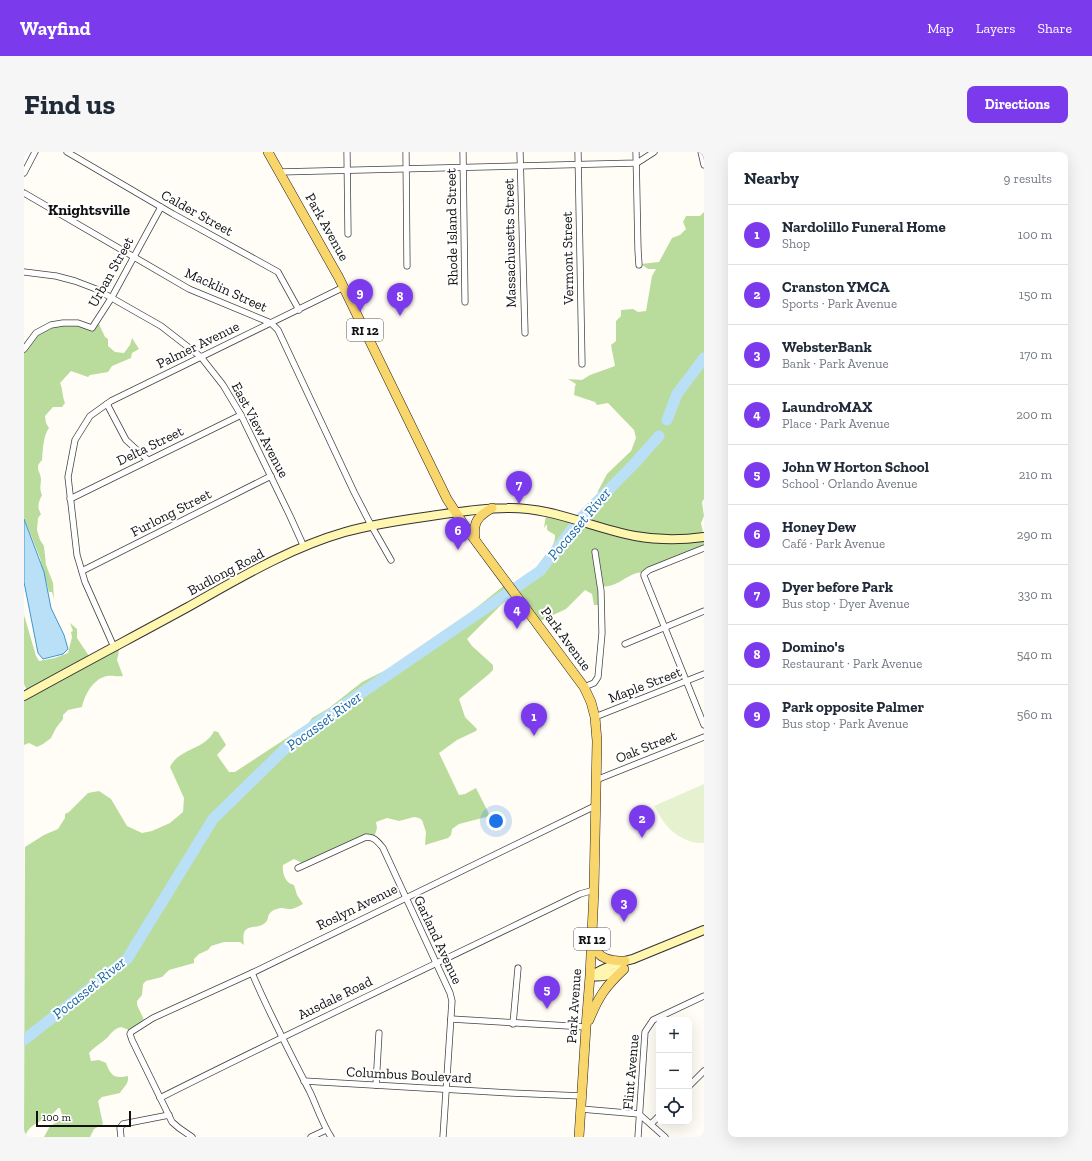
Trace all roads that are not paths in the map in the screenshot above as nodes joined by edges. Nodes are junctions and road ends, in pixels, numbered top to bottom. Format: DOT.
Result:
graph roads {
  1 [pos="34,152"];
  2 [pos="67,152"];
  3 [pos="268,152"];
  4 [pos="347,152"];
  5 [pos="406,152"];
  6 [pos="463,152"];
  7 [pos="520,152"];
  8 [pos="578,152"];
  9 [pos="636,152"];
  10 [pos="654,152"];
  11 [pos="701,152"];
  12 [pos="636,162"];
  13 [pos="579,164"];
  14 [pos="704,165"];
  15 [pos="520,166"];
  16 [pos="463,168"];
  17 [pos="407,169"];
  18 [pos="347,170"];
  19 [pos="279,172"];
  20 [pos="24,173"];
  21 [pos="24,193"];
  22 [pos="161,207"];
  23 [pos="348,234"];
  24 [pos="134,256"];
  25 [pos="639,265"];
  26 [pos="407,266"];
  27 [pos="24,272"];
  28 [pos="344,287"];
  29 [pos="112,297"];
  30 [pos="465,302"];
  31 [pos="299,310"];
  32 [pos="271,323"];
  33 [pos="525,333"];
  34 [pos="24,349"];
  35 [pos="201,357"];
  36 [pos="582,364"];
  37 [pos="107,404"];
  38 [pos="241,415"];
  39 [pos="148,460"];
  40 [pos="271,476"];
  41 [pos="70,499"];
  42 [pos="492,508"];
  43 [pos="455,512"];
  44 [pos="371,525"];
  45 [pos="704,537"];
  46 [pos="475,541"];
  47 [pos="304,547"];
  48 [pos="704,548"];
  49 [pos="595,552"];
  50 [pos="391,560"];
  51 [pos="82,571"];
  52 [pos="704,611"];
  53 [pos="664,627"];
  54 [pos="625,644"];
  55 [pos="114,647"];
  56 [pos="704,674"];
  57 [pos="687,682"];
  58 [pos="584,687"];
  59 [pos="24,696"];
  60 [pos="595,717"];
  61 [pos="704,725"];
  62 [pos="704,736"];
  63 [pos="596,780"];
  64 [pos="595,806"];
  65 [pos="298,868"];
  66 [pos="594,890"];
  67 [pos="405,898"];
  68 [pos="704,930"];
  69 [pos="592,938"];
  70 [pos="627,963"];
  71 [pos="436,964"];
  72 [pos="518,968"];
  73 [pos="252,972"];
  74 [pos="590,976"];
  75 [pos="704,996"];
  76 [pos="451,1020"];
  77 [pos="513,1024"];
  78 [pos="586,1026"];
  79 [pos="379,1033"];
  80 [pos="282,1037"];
  81 [pos="704,1071"];
  82 [pos="304,1081"];
  83 [pos="692,1083"];
  84 [pos="376,1085"];
  85 [pos="446,1089"];
  86 [pos="582,1096"];
  87 [pos="160,1098"];
  88 [pos="581,1109"];
  89 [pos="639,1114"];
  90 [pos="169,1115"];
  91 [pos="656,1119"];
  92 [pos="651,1124"];
  93 [pos="326,1130"];
  94 [pos="121,1137"];
  95 [pos="192,1137"];
  96 [pos="311,1137"];
  97 [pos="331,1137"];
  98 [pos="443,1137"];
  99 [pos="579,1137"];
  100 [pos="638,1137"];
  101 [pos="665,1137"];
  1 -- 20 [label="street"];
  2 -- 22 [label="street, Calder Street"];
  3 -- 19 [label="main road, Park Avenue / RI 12"];
  4 -- 18 [label="street"];
  5 -- 17 [label="street"];
  6 -- 16 [label="street, Rhode Island Street"];
  7 -- 15 [label="street, Massachusetts Street"];
  8 -- 13 [label="street, Vermont Street"];
  9 -- 12 [label="street"];
  10 -- 12 [label="street"];
  11 -- 14 [label="street"];
  12 -- 13 [label="street"];
  12 -- 25 [label="street"];
  13 -- 15 [label="street"];
  13 -- 36 [label="street, Vermont Street"];
  15 -- 16 [label="street"];
  15 -- 33 [label="street, Massachusetts Street"];
  16 -- 17 [label="street"];
  16 -- 30 [label="street, Rhode Island Street"];
  17 -- 18 [label="street"];
  17 -- 26 [label="street"];
  18 -- 19 [label="street"];
  18 -- 23 [label="street"];
  19 -- 28 [label="main road, Park Avenue / RI 12"];
  21 -- 24 [label="street, Macklin Street"];
  22 -- 24 [label="street, Urban Street"];
  22 -- 31 [label="street, Calder Street"];
  24 -- 29 [label="street, Urban Street"];
  24 -- 32 [label="street, Macklin Street"];
  27 -- 29 [label="street, East View Avenue"];
  28 -- 31 [label="street, Palmer Avenue"];
  28 -- 43 [label="main road, Park Avenue / RI 12"];
  29 -- 34 [label="street, Urban Street"];
  29 -- 35 [label="street, East View Avenue"];
  31 -- 32 [label="street, Palmer Avenue"];
  32 -- 35 [label="street, Palmer Avenue"];
  32 -- 44 [label="street, Macklin Street"];
  35 -- 37 [label="street, Palmer Avenue"];
  35 -- 38 [label="street, East View Avenue"];
  37 -- 39 [label="street"];
  37 -- 41 [label="street, Palmer Avenue"];
  38 -- 39 [label="street, Delta Street"];
  38 -- 40 [label="street, East View Avenue"];
  39 -- 41 [label="street, Delta Street"];
  40 -- 47 [label="street, East View Avenue"];
  40 -- 51 [label="street, Furlong Street"];
  41 -- 51 [label="street, Palmer Avenue"];
  42 -- 43 [label="main road, Budlong Road"];
  42 -- 45 [label="main road, Budlong Road"];
  42 -- 46 [label="main road"];
  43 -- 44 [label="main road, Budlong Road"];
  43 -- 46 [label="main road, Park Avenue / RI 12"];
  44 -- 47 [label="main road, Budlong Road"];
  44 -- 50 [label="street, Macklin Street"];
  46 -- 58 [label="main road, Park Avenue / RI 12"];
  47 -- 55 [label="main road, Budlong Road"];
  48 -- 53 [label="street"];
  49 -- 58 [label="street"];
  51 -- 55 [label="street, Palmer Avenue"];
  52 -- 53 [label="street"];
  53 -- 54 [label="street"];
  53 -- 57 [label="street"];
  55 -- 59 [label="main road, Budlong Road"];
  56 -- 57 [label="street, Maple Street"];
  57 -- 60 [label="street, Maple Street"];
  57 -- 61 [label="street"];
  58 -- 60 [label="main road, Park Avenue / RI 12"];
  60 -- 63 [label="main road, Park Avenue / RI 12"];
  62 -- 63 [label="street, Oak Street"];
  63 -- 64 [label="main road, Park Avenue / RI 12"];
  64 -- 66 [label="main road, Park Avenue / RI 12"];
  64 -- 67 [label="street, Roslyn Avenue"];
  65 -- 67 [label="street, Garland Avenue"];
  66 -- 69 [label="main road, Park Avenue / RI 12"];
  66 -- 71 [label="street, Ausdale Road"];
  67 -- 71 [label="street, Garland Avenue"];
  67 -- 73 [label="street, Roslyn Avenue"];
  68 -- 70 [label="main road"];
  69 -- 70 [label="main road"];
  69 -- 74 [label="main road, Park Avenue / RI 12"];
  70 -- 74 [label="main road"];
  70 -- 78 [label="main road"];
  71 -- 76 [label="street, Garland Avenue"];
  71 -- 80 [label="street, Ausdale Road"];
  72 -- 77 [label="street"];
  73 -- 80 [label="street"];
  73 -- 87 [label="street, Roslyn Avenue"];
  74 -- 78 [label="main road, Park Avenue / RI 12"];
  75 -- 89 [label="street, Flint Avenue"];
  76 -- 77 [label="street"];
  76 -- 85 [label="street, Garland Avenue"];
  77 -- 78 [label="street"];
  78 -- 86 [label="main road, Park Avenue / RI 12"];
  79 -- 84 [label="street"];
  80 -- 82 [label="street"];
  80 -- 87 [label="street, Ausdale Road"];
  81 -- 83 [label="street"];
  82 -- 84 [label="street, Columbus Boulevard"];
  82 -- 93 [label="street"];
  84 -- 85 [label="street, Columbus Boulevard"];
  85 -- 86 [label="street, Columbus Boulevard"];
  85 -- 98 [label="street, Garland Avenue"];
  86 -- 88 [label="main road, Park Avenue / RI 12"];
  87 -- 90 [label="street"];
  88 -- 89 [label="street"];
  88 -- 99 [label="main road, Park Avenue / RI 12"];
  89 -- 92 [label="street"];
  89 -- 100 [label="street, Flint Avenue"];
  90 -- 94 [label="street"];
  90 -- 95 [label="street"];
  91 -- 92 [label="street"];
  92 -- 101 [label="street"];
  93 -- 96 [label="street"];
  93 -- 97 [label="street"];
}
